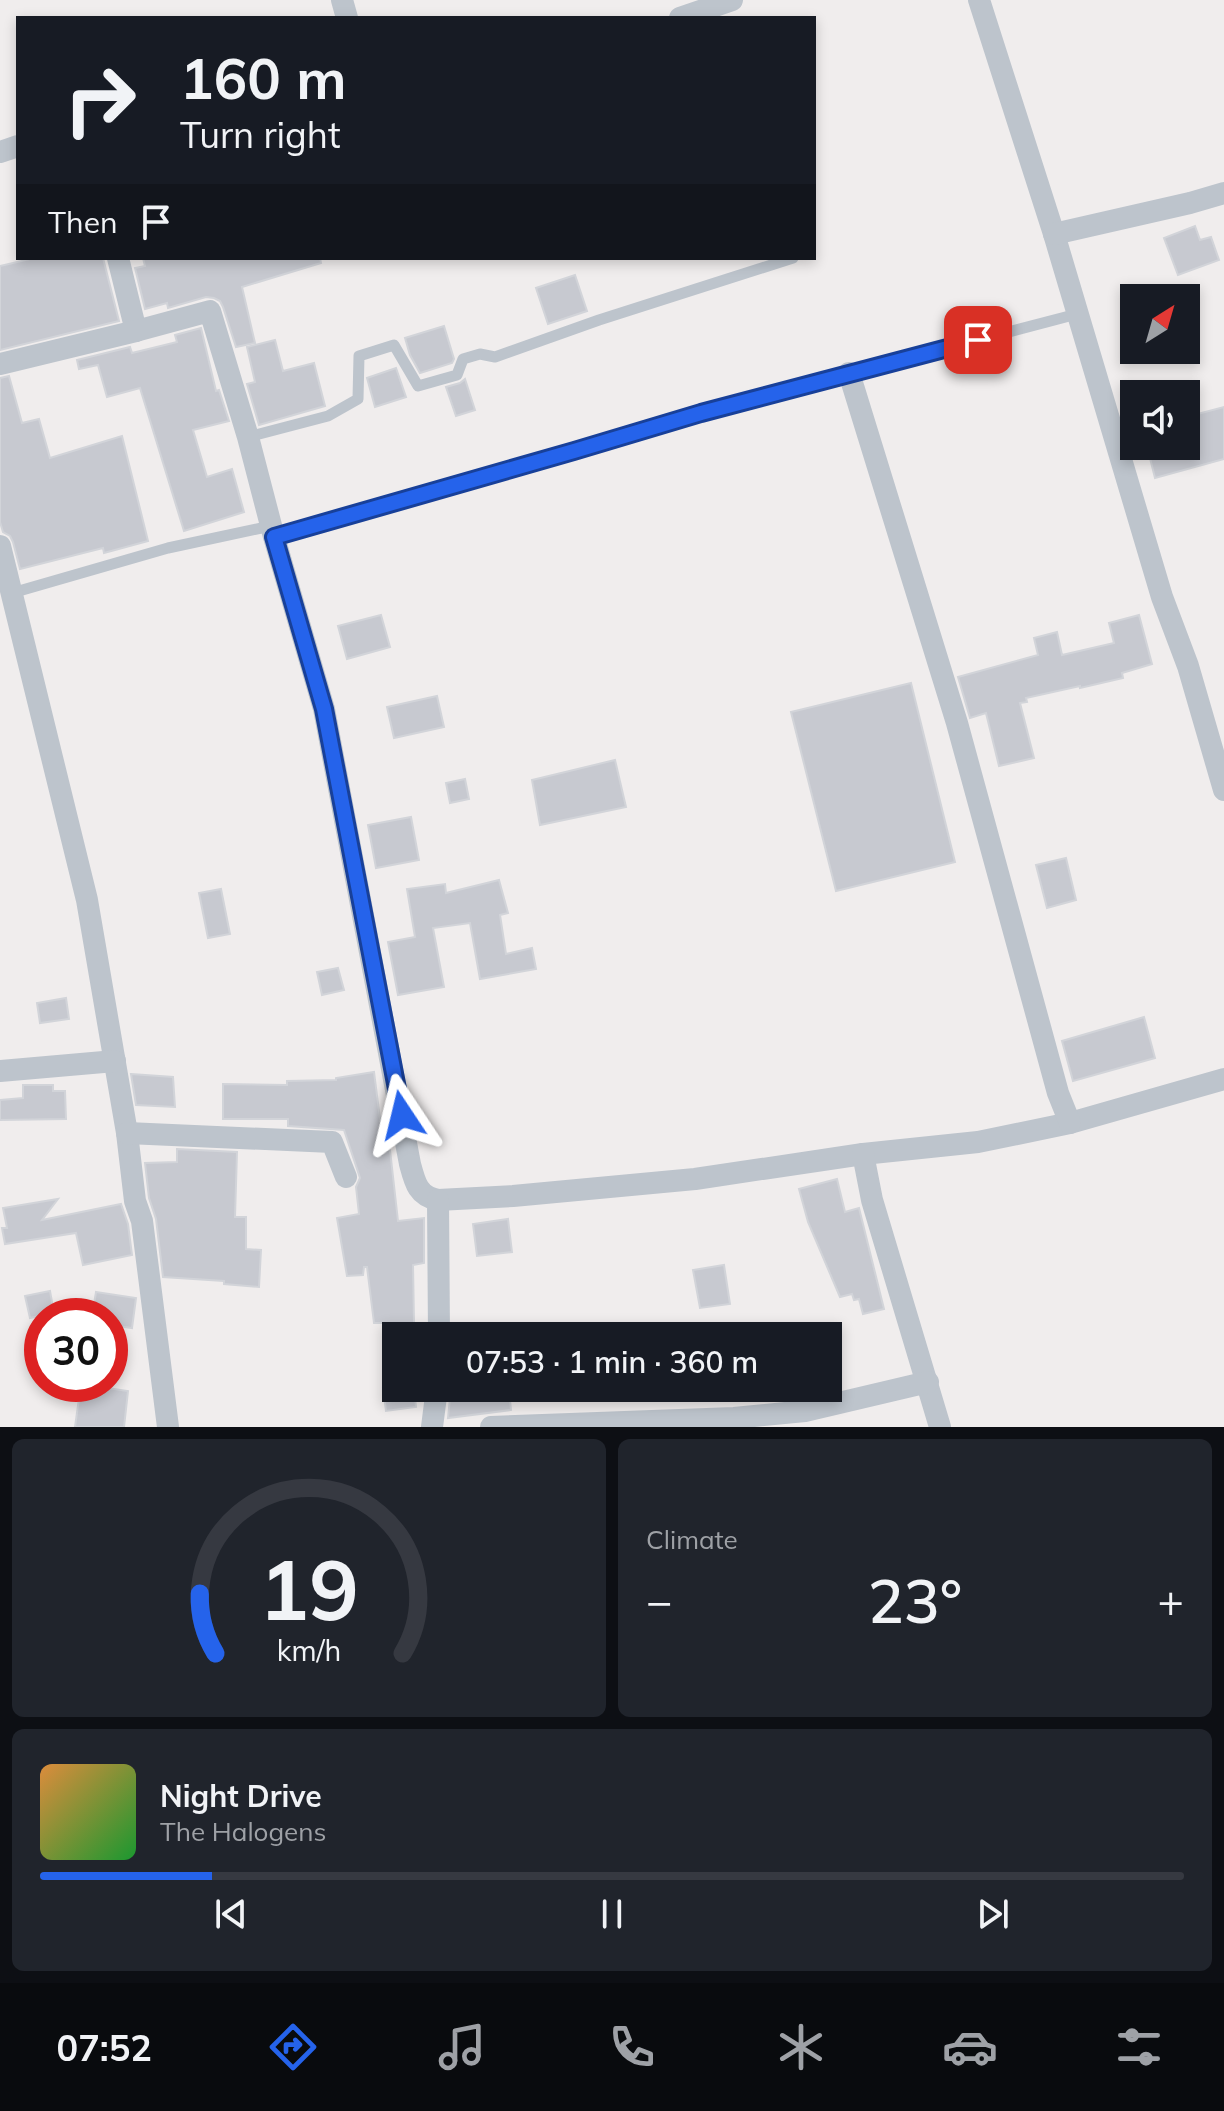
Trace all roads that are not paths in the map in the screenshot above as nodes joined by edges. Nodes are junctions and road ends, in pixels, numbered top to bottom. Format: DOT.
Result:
graph roads {
  1 [pos="732,0"];
  2 [pos="979,0"];
  3 [pos="686,16"];
  4 [pos="1224,193"];
  5 [pos="1054,234"];
  6 [pos="118,260"];
  7 [pos="787,260"];
  8 [pos="1077,314"];
  9 [pos="136,331"];
  10 [pos="0,364"];
  11 [pos="849,373"];
  12 [pos="248,437"];
  13 [pos="273,532"];
  14 [pos="0,546"];
  15 [pos="12,593"];
  16 [pos="1224,790"];
  17 [pos="115,1061"];
  18 [pos="0,1071"];
  19 [pos="1224,1079"];
  20 [pos="1070,1123"];
  21 [pos="127,1133"];
  22 [pos="863,1154"];
  23 [pos="346,1177"];
  24 [pos="438,1200"];
  25 [pos="439,1322"];
  26 [pos="928,1382"];
  27 [pos="435,1402"];
  28 [pos="168,1427"];
  29 [pos="432,1427"];
  30 [pos="491,1427"];
  31 [pos="940,1427"];
  1 -- 3 [label="street"];
  2 -- 5 [label="street"];
  4 -- 5 [label="street"];
  5 -- 8 [label="street"];
  6 -- 9 [label="street"];
  7 -- 12 [label="lane"];
  8 -- 11 [label="lane"];
  8 -- 16 [label="street"];
  9 -- 10 [label="street"];
  9 -- 12 [label="street"];
  11 -- 13 [label="lane"];
  11 -- 20 [label="street"];
  12 -- 13 [label="street"];
  13 -- 15 [label="lane"];
  13 -- 24 [label="street"];
  14 -- 15 [label="street"];
  15 -- 17 [label="street"];
  17 -- 18 [label="street"];
  17 -- 21 [label="street"];
  19 -- 20 [label="street"];
  20 -- 22 [label="street"];
  21 -- 23 [label="street"];
  21 -- 28 [label="street"];
  22 -- 24 [label="street"];
  22 -- 26 [label="street"];
  24 -- 25 [label="street"];
  26 -- 30 [label="street"];
  26 -- 31 [label="street"];
  27 -- 29 [label="street"];
}
